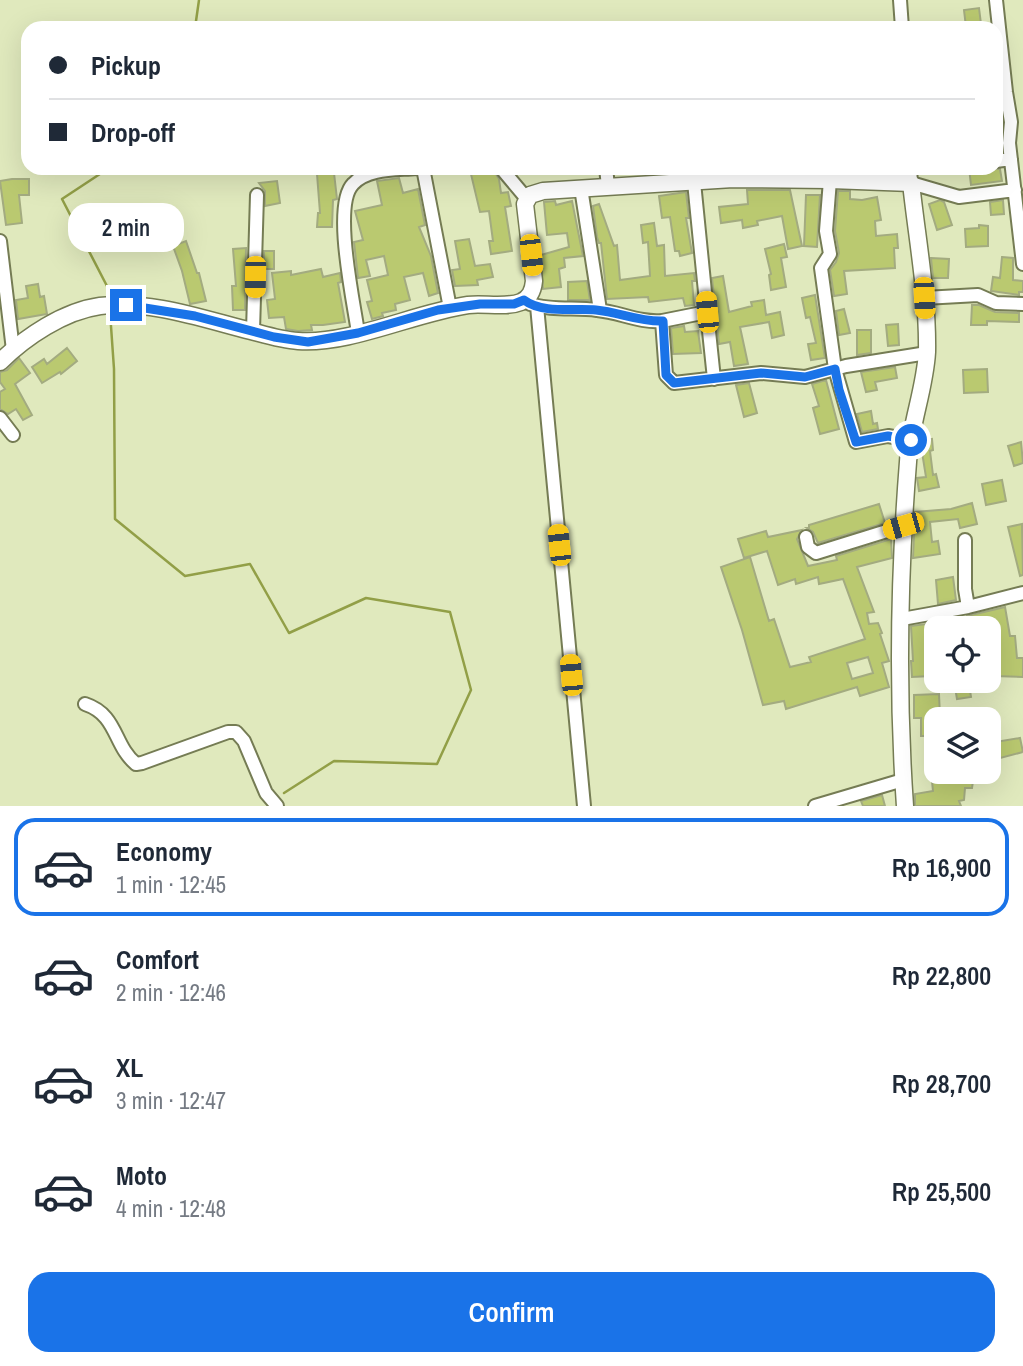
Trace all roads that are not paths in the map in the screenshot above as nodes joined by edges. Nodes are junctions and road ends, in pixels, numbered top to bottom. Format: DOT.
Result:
graph roads {
  1 [pos="900,0"];
  2 [pos="996,0"];
  3 [pos="902,21"];
  4 [pos="997,21"];
  5 [pos="1003,98"];
  6 [pos="1011,159"];
  7 [pos="1003,160"];
  8 [pos="366,175"];
  9 [pos="424,175"];
  10 [pos="507,175"];
  11 [pos="607,175"];
  12 [pos="910,176"];
  13 [pos="830,180"];
  14 [pos="694,182"];
  15 [pos="608,186"];
  16 [pos="581,188"];
  17 [pos="1015,190"];
  18 [pos="257,195"];
  19 [pos="527,199"];
  20 [pos="0,241"];
  21 [pos="1023,264"];
  22 [pos="924,298"];
  23 [pos="530,303"];
  24 [pos="1023,304"];
  25 [pos="450,308"];
  26 [pos="600,310"];
  27 [pos="707,312"];
  28 [pos="663,321"];
  29 [pos="253,331"];
  30 [pos="358,333"];
  31 [pos="13,350"];
  32 [pos="927,353"];
  33 [pos="0,362"];
  34 [pos="835,369"];
  35 [pos="714,379"];
  36 [pos="0,418"];
  37 [pos="13,435"];
  38 [pos="911,440"];
  39 [pos="903,526"];
  40 [pos="806,537"];
  41 [pos="965,540"];
  42 [pos="1023,593"];
  43 [pos="968,607"];
  44 [pos="902,619"];
  45 [pos="85,704"];
  46 [pos="902,780"];
  47 [pos="277,806"];
  48 [pos="584,806"];
  49 [pos="815,806"];
  50 [pos="905,806"];
  1 -- 3 [label="street"];
  2 -- 4 [label="street"];
  5 -- 6 [label="street"];
  6 -- 7 [label="street"];
  6 -- 17 [label="street"];
  8 -- 30 [label="street"];
  9 -- 25 [label="street"];
  10 -- 19 [label="street"];
  11 -- 15 [label="street"];
  12 -- 13 [label="street"];
  12 -- 17 [label="street"];
  12 -- 22 [label="street"];
  13 -- 14 [label="street"];
  13 -- 34 [label="street"];
  14 -- 15 [label="street"];
  14 -- 27 [label="street"];
  15 -- 16 [label="street"];
  16 -- 19 [label="street"];
  16 -- 26 [label="street"];
  17 -- 21 [label="street"];
  18 -- 29 [label="street"];
  19 -- 23 [label="street"];
  20 -- 31 [label="street"];
  22 -- 24 [label="street"];
  22 -- 32 [label="street"];
  23 -- 25 [label="street"];
  23 -- 26 [label="street"];
  23 -- 48 [label="street"];
  25 -- 30 [label="street"];
  26 -- 28 [label="street"];
  27 -- 28 [label="street"];
  27 -- 35 [label="street"];
  28 -- 35 [label="street"];
  29 -- 30 [label="street"];
  29 -- 31 [label="street"];
  31 -- 33 [label="street"];
  32 -- 34 [label="street"];
  32 -- 38 [label="street"];
  34 -- 35 [label="street"];
  34 -- 38 [label="street"];
  36 -- 37 [label="street"];
  38 -- 39 [label="street"];
  39 -- 40 [label="street"];
  39 -- 44 [label="street"];
  41 -- 43 [label="street"];
  42 -- 43 [label="street"];
  43 -- 44 [label="street"];
  44 -- 46 [label="street"];
  45 -- 47 [label="street"];
  46 -- 49 [label="street"];
  46 -- 50 [label="street"];
}
